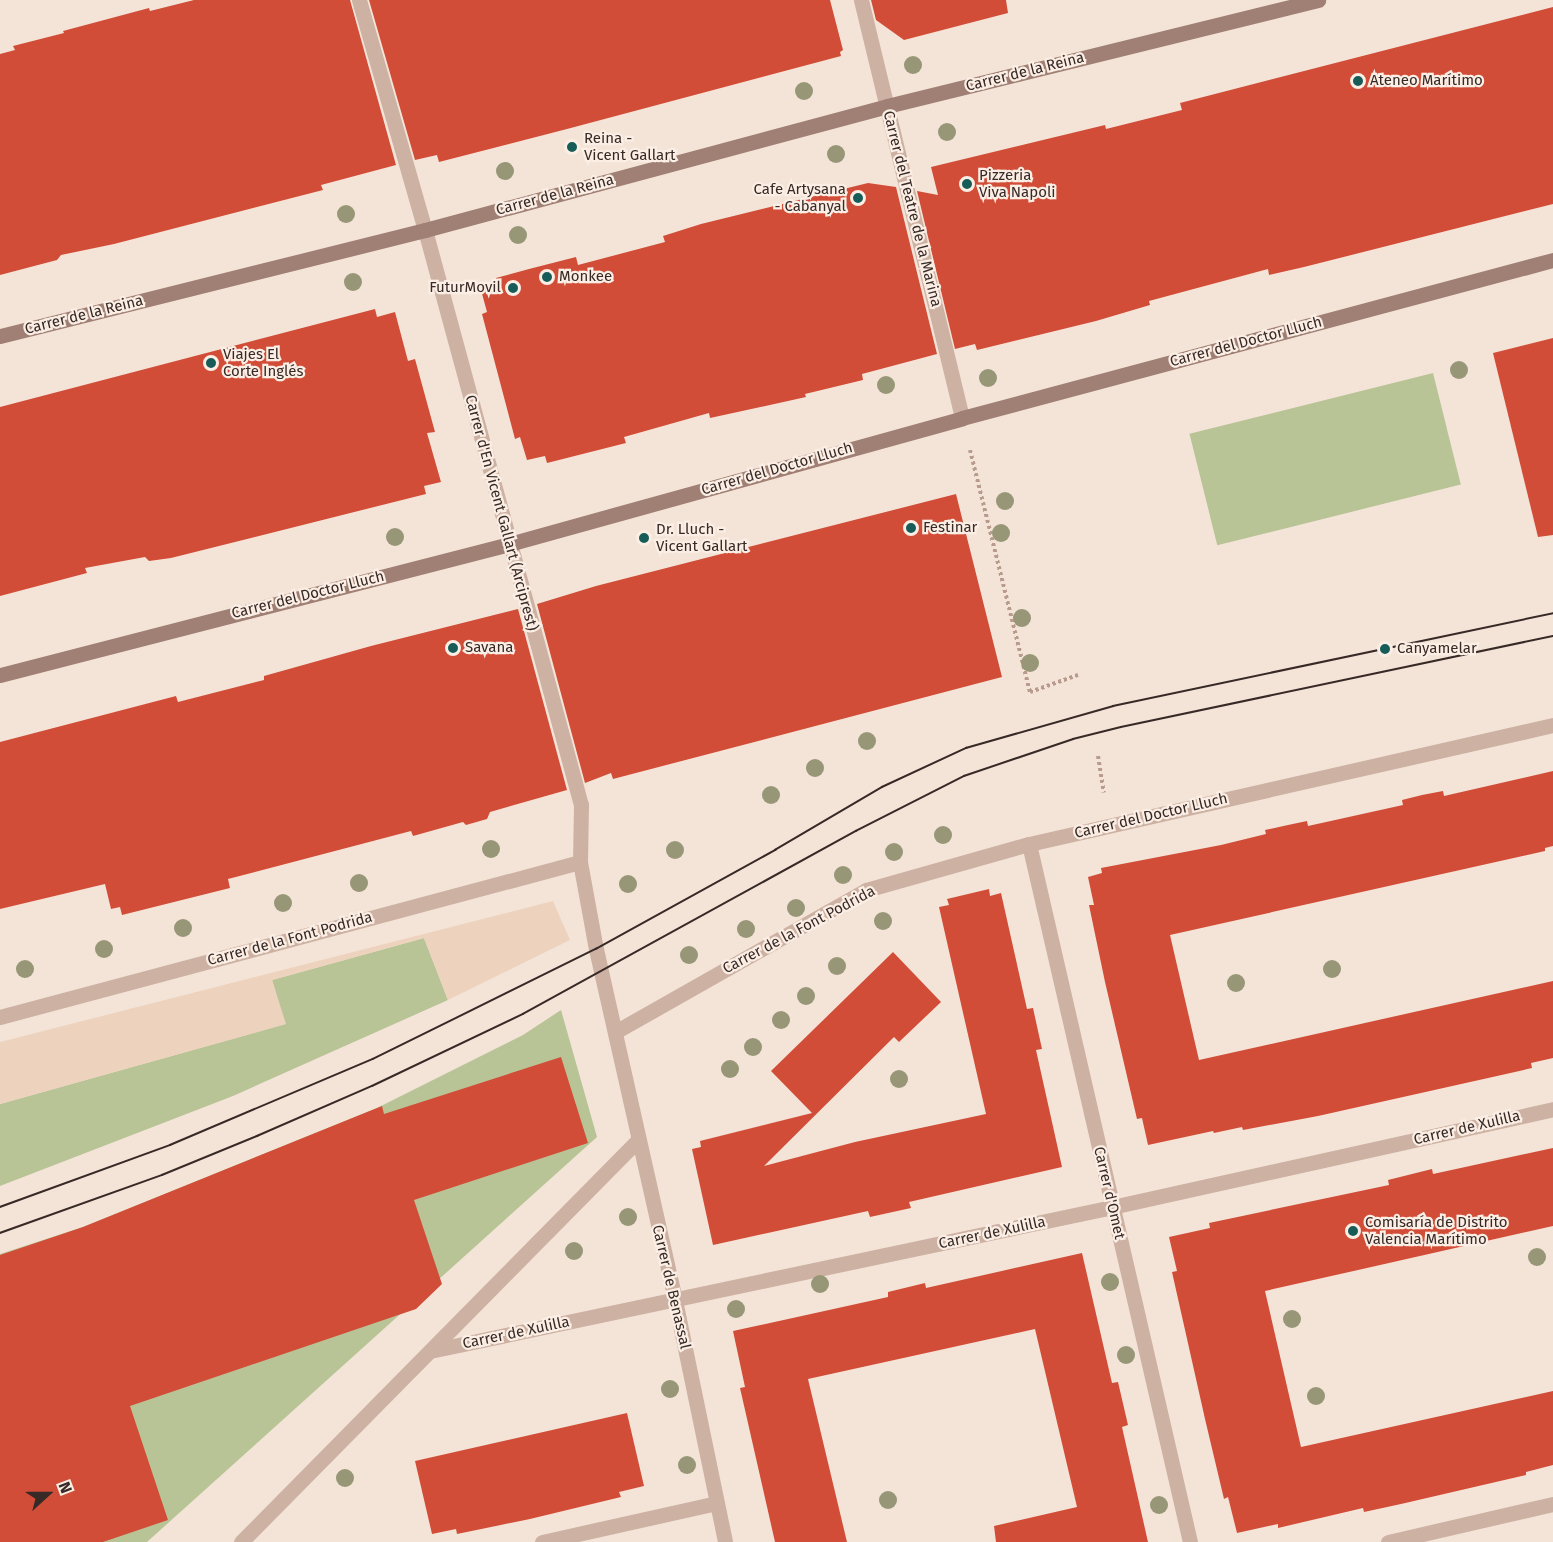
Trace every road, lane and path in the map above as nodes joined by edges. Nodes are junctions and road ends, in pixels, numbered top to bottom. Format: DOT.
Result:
graph roads {
  1 [pos="359,0"];
  2 [pos="861,0"];
  3 [pos="1318,0"];
  4 [pos="887,106"];
  5 [pos="425,230"];
  6 [pos="1553,260"];
  7 [pos="0,336"];
  8 [pos="962,418"];
  9 [pos="509,544"];
  10 [pos="0,675"];
  11 [pos="1078,675"];
  12 [pos="1553,725"];
  13 [pos="1098,756"];
  14 [pos="1105,799"];
  15 [pos="1029,844"];
  16 [pos="580,862"];
  17 [pos="0,1017"];
  18 [pos="615,1032"];
  19 [pos="1553,1108"];
  20 [pos="638,1140"];
  21 [pos="1112,1208"];
  22 [pos="675,1300"];
  23 [pos="430,1351"];
  24 [pos="717,1503"];
  25 [pos="1553,1504"];
  26 [pos="241,1542"];
  27 [pos="542,1542"];
  28 [pos="725,1542"];
  29 [pos="1190,1542"];
  30 [pos="1389,1542"];
  1 -- 5 [label="street, Carrer d'En Vicent Gallart (Arciprest)"];
  2 -- 4 [label="street, Carrer del Teatre de la Marina"];
  3 -- 4 [label="street, Carrer de la Reina"];
  4 -- 5 [label="street, Carrer de la Reina"];
  4 -- 8 [label="street, Carrer del Teatre de la Marina"];
  5 -- 7 [label="street, Carrer de la Reina"];
  5 -- 9 [label="street, Carrer d'En Vicent Gallart (Arciprest)"];
  6 -- 8 [label="street, Carrer del Doctor Lluch"];
  8 -- 9 [label="street, Carrer del Doctor Lluch"];
  8 -- 11 [label="path"];
  9 -- 10 [label="street, Carrer del Doctor Lluch"];
  9 -- 16 [label="street, Carrer d'En Vicent Gallart (Arciprest)"];
  12 -- 15 [label="street, Carrer del Doctor Lluch"];
  13 -- 14 [label="path"];
  15 -- 18 [label="street, Carrer de la Font Podrida"];
  15 -- 21 [label="street, Carrer d'Omet"];
  16 -- 17 [label="street, Carrer de la Font Podrida"];
  16 -- 18 [label="street, Carrer d'En Vicent Gallart (Arciprest)"];
  18 -- 20 [label="street, Carrer de Benassal"];
  19 -- 21 [label="street, Carrer de Xulilla"];
  20 -- 22 [label="street, Carrer de Benassal"];
  20 -- 23 [label="street"];
  21 -- 22 [label="street, Carrer de Xulilla"];
  21 -- 29 [label="street, Carrer d'Omet"];
  22 -- 23 [label="street, Carrer de Xulilla"];
  22 -- 24 [label="street, Carrer de Benassal"];
  23 -- 26 [label="street"];
  24 -- 27 [label="street"];
  24 -- 28 [label="street, Carrer de Benassal"];
  25 -- 30 [label="street"];
}
